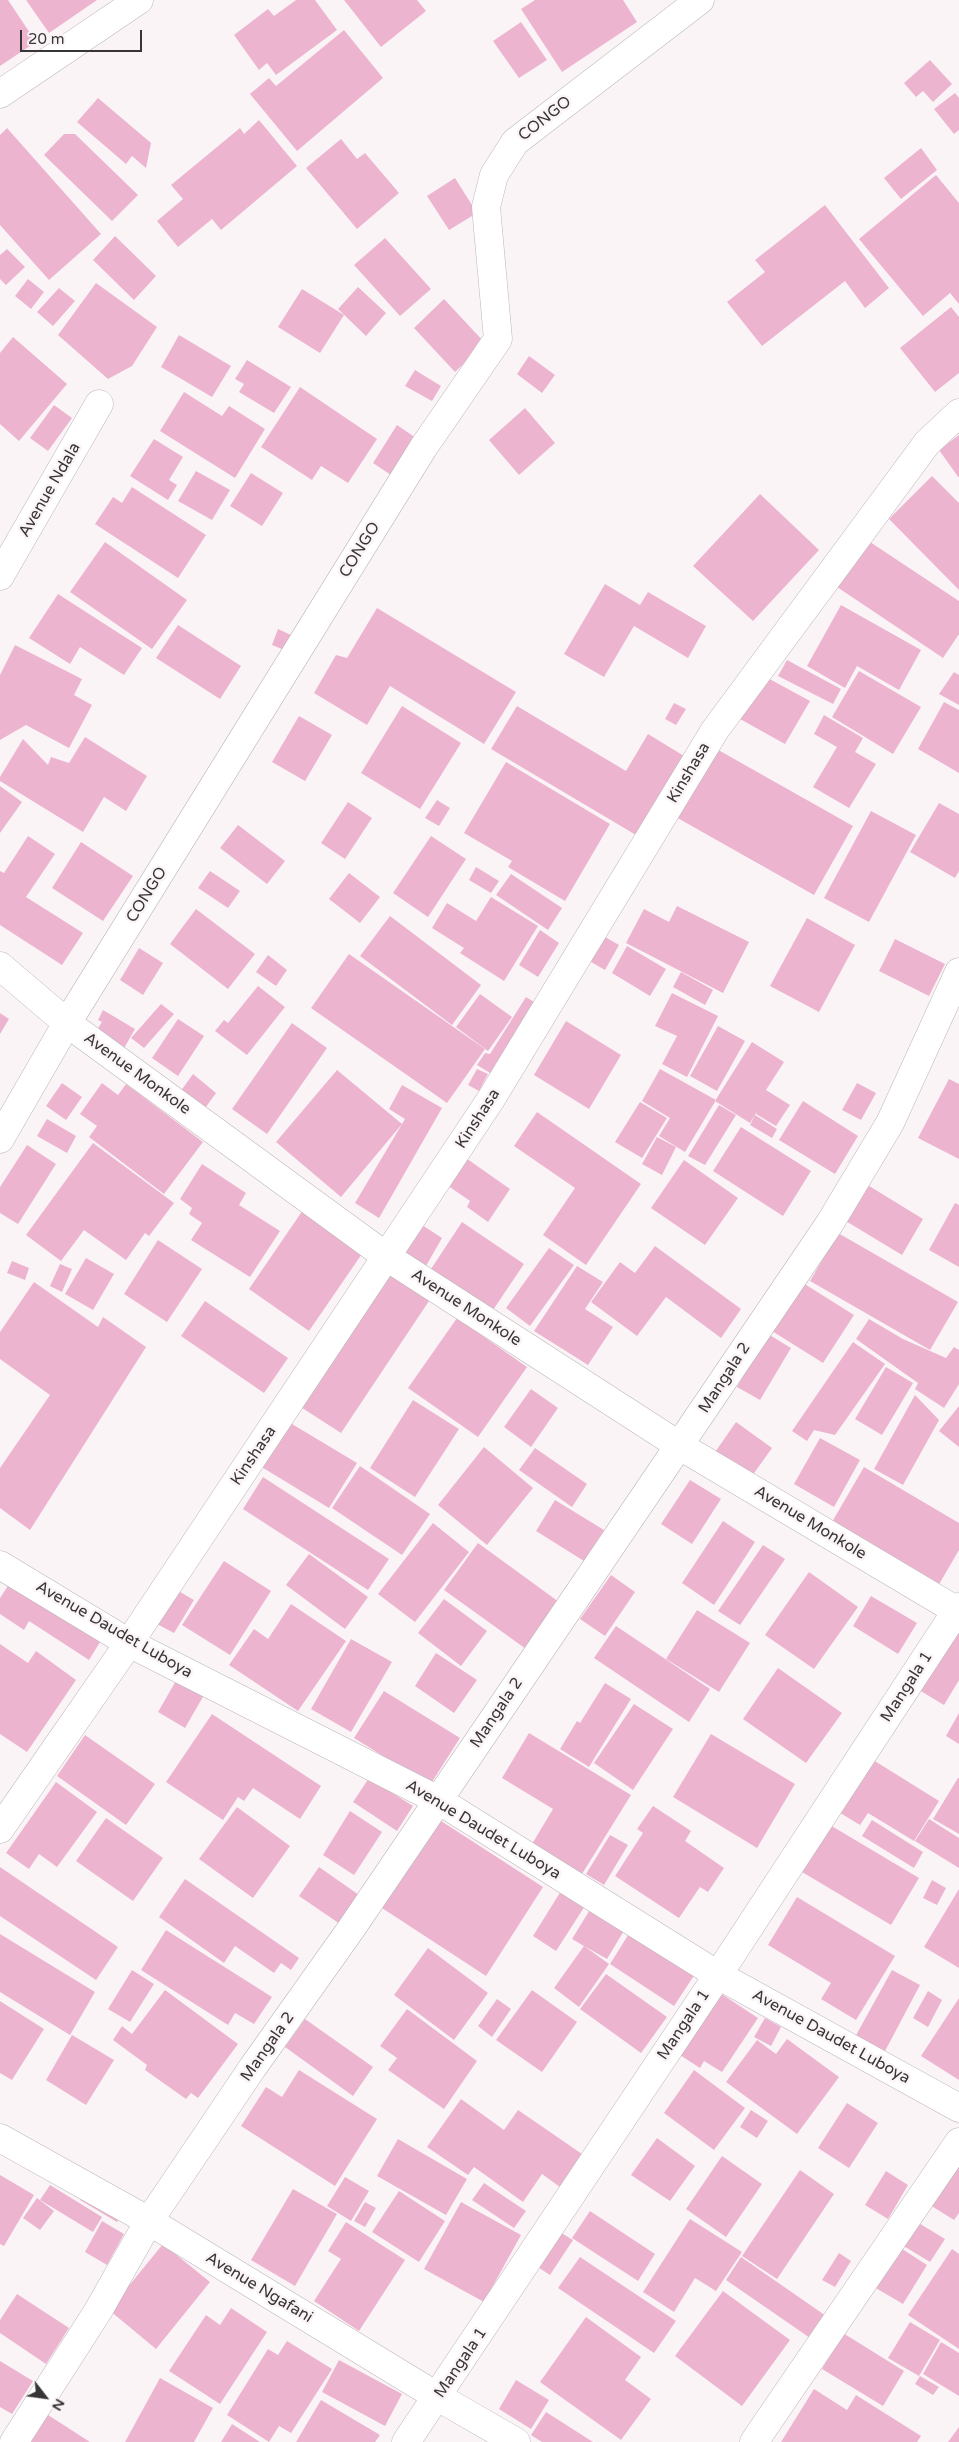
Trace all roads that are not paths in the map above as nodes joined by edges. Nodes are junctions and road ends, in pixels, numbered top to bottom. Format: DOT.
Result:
graph roads {
  1 [pos="139,0"];
  2 [pos="700,0"];
  3 [pos="0,94"];
  4 [pos="99,404"];
  5 [pos="959,413"];
  6 [pos="0,576"];
  7 [pos="0,966"];
  8 [pos="959,972"];
  9 [pos="68,1023"];
  10 [pos="0,1139"];
  11 [pos="387,1257"];
  12 [pos="680,1446"];
  13 [pos="0,1565"];
  14 [pos="958,1610"];
  15 [pos="129,1643"];
  16 [pos="438,1800"];
  17 [pos="0,1829"];
  18 [pos="718,1974"];
  19 [pos="959,2108"];
  20 [pos="0,2138"];
  21 [pos="959,2142"];
  22 [pos="149,2221"];
  23 [pos="438,2397"];
  24 [pos="14,2442"];
  25 [pos="406,2442"];
  26 [pos="516,2442"];
  27 [pos="754,2442"];
  1 -- 3 [label="street"];
  2 -- 9 [label="street, CONGO"];
  4 -- 6 [label="street, Avenue Ndala"];
  5 -- 11 [label="street, Kinshasa"];
  7 -- 9 [label="street, Avenue Monkole"];
  8 -- 12 [label="street, Mangala 2"];
  9 -- 10 [label="street, CONGO"];
  9 -- 11 [label="street, Avenue Monkole"];
  11 -- 12 [label="street, Avenue Monkole"];
  11 -- 15 [label="street, Kinshasa"];
  12 -- 14 [label="street, Avenue Monkole"];
  12 -- 16 [label="street, Mangala 2"];
  13 -- 15 [label="street, Avenue Daudet Luboya"];
  14 -- 18 [label="street, Mangala 1"];
  15 -- 16 [label="street, Avenue Daudet Luboya"];
  15 -- 17 [label="street, Kinshasa"];
  16 -- 18 [label="street, Avenue Daudet Luboya"];
  16 -- 22 [label="street, Mangala 2"];
  18 -- 19 [label="street, Avenue Daudet Luboya"];
  18 -- 23 [label="street, Mangala 1"];
  20 -- 22 [label="street, Avenue Ngafani"];
  21 -- 27 [label="street"];
  22 -- 23 [label="street, Avenue Ngafani"];
  22 -- 24 [label="street, Mangala 2"];
  23 -- 25 [label="street, Mangala 1"];
  23 -- 26 [label="street, Avenue Ngafani"];
}
